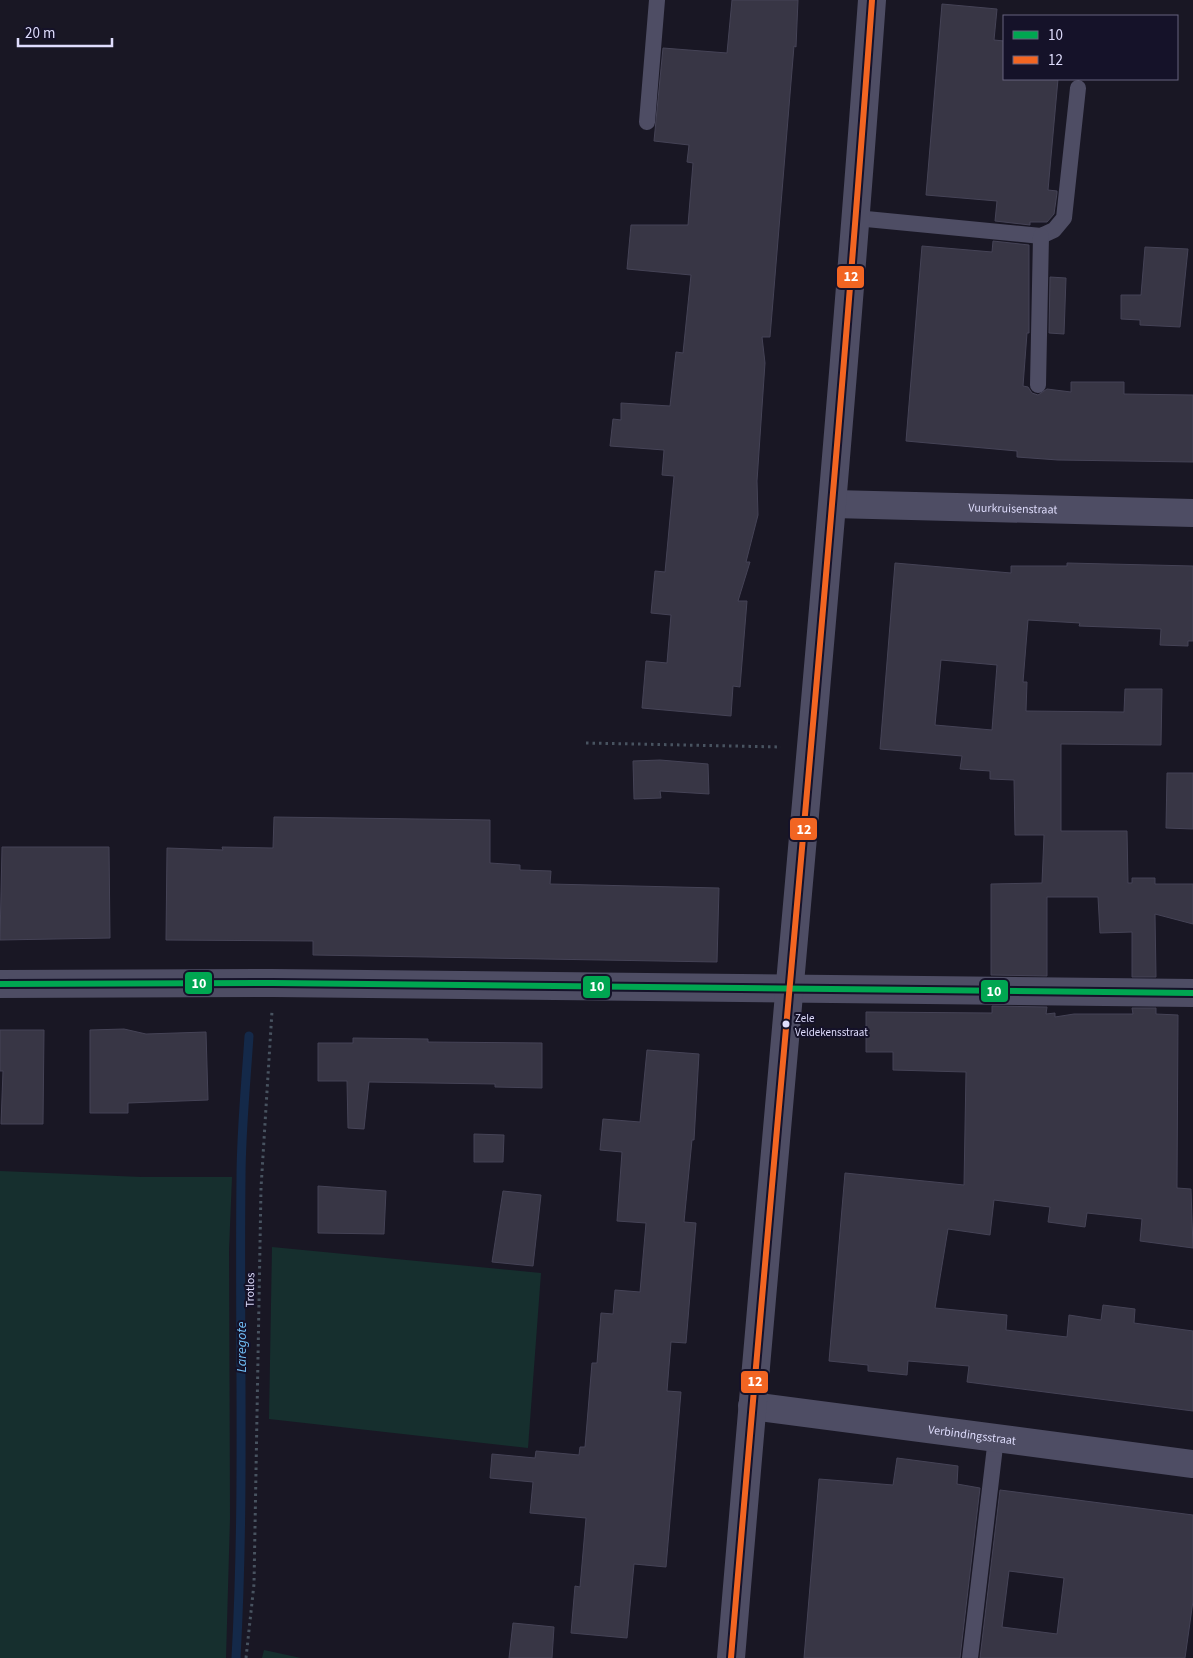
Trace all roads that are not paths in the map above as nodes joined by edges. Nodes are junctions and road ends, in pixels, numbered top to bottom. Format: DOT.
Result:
graph roads {
  1 [pos="658,0"];
  2 [pos="872,0"];
  3 [pos="1078,88"];
  4 [pos="647,122"];
  5 [pos="856,218"];
  6 [pos="1041,236"];
  7 [pos="1038,385"];
  8 [pos="833,504"];
  9 [pos="1193,513"];
  10 [pos="0,984"];
  11 [pos="788,989"];
  12 [pos="1193,993"];
  13 [pos="752,1406"];
  14 [pos="996,1438"];
  15 [pos="1193,1464"];
  16 [pos="731,1658"];
  17 [pos="970,1658"];
  1 -- 4 [label="lane"];
  2 -- 5 [label="street"];
  3 -- 6 [label="lane"];
  5 -- 6 [label="lane"];
  5 -- 8 [label="street"];
  6 -- 7 [label="lane"];
  8 -- 9 [label="street, Vuurkruisenstraat"];
  8 -- 11 [label="street"];
  10 -- 11 [label="street"];
  11 -- 12 [label="street"];
  11 -- 13 [label="street"];
  13 -- 14 [label="street, Verbindingsstraat"];
  13 -- 16 [label="street"];
  14 -- 15 [label="street, Verbindingsstraat"];
  14 -- 17 [label="lane"];
}
